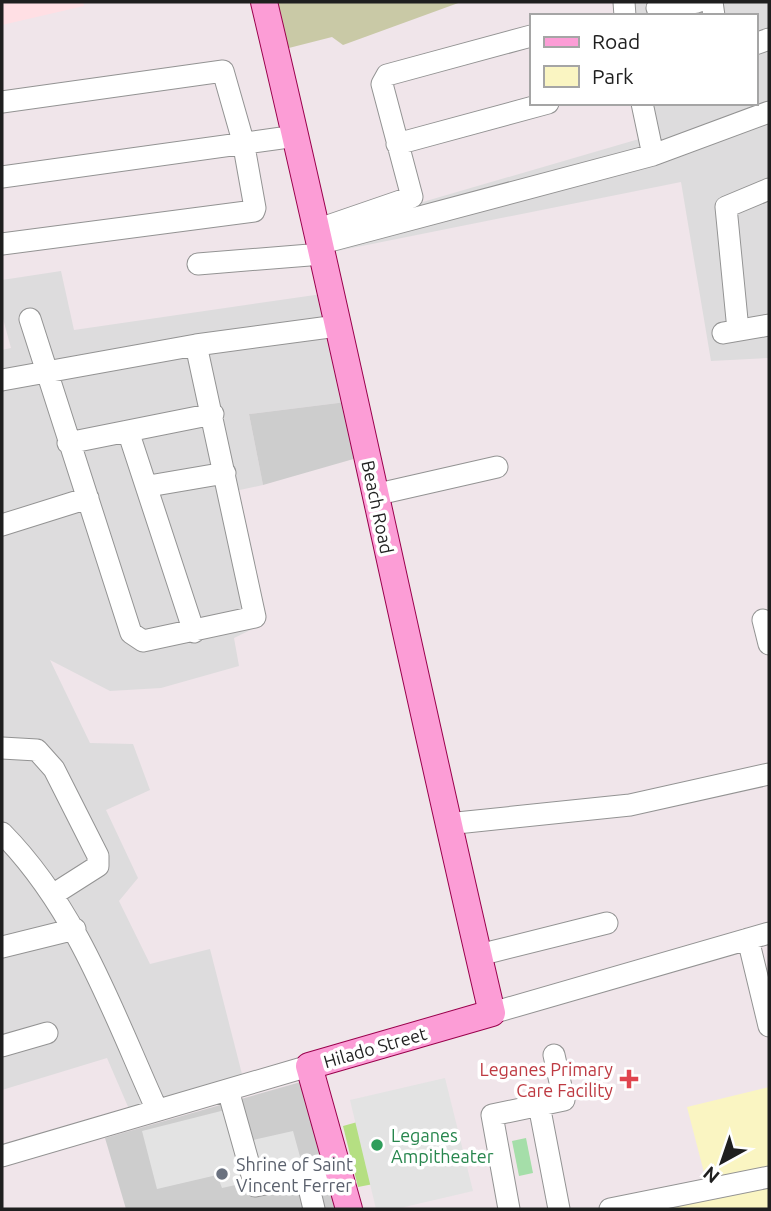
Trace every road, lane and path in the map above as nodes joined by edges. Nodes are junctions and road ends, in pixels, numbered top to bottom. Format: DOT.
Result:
graph roads {
  1 [pos="264,2"];
  2 [pos="697,2"];
  3 [pos="657,8"];
  4 [pos="530,36"];
  5 [pos="2,102"];
  6 [pos="541,105"];
  7 [pos="642,105"];
  8 [pos="769,112"];
  9 [pos="296,136"];
  10 [pos="243,141"];
  11 [pos="397,144"];
  12 [pos="653,155"];
  13 [pos="2,177"];
  14 [pos="769,189"];
  15 [pos="321,242"];
  16 [pos="2,244"];
  17 [pos="198,264"];
  18 [pos="30,319"];
  19 [pos="769,325"];
  20 [pos="337,326"];
  21 [pos="197,345"];
  22 [pos="47,370"];
  23 [pos="2,380"];
  24 [pos="213,414"];
  25 [pos="128,430"];
  26 [pos="68,443"];
  27 [pos="496,467"];
  28 [pos="225,472"];
  29 [pos="149,486"];
  30 [pos="374,495"];
  31 [pos="89,498"];
  32 [pos="2,525"];
  33 [pos="764,620"];
  34 [pos="194,632"];
  35 [pos="769,644"];
  36 [pos="2,748"];
  37 [pos="769,774"];
  38 [pos="447,824"];
  39 [pos="6,842"];
  40 [pos="54,894"];
  41 [pos="607,923"];
  42 [pos="75,929"];
  43 [pos="769,933"];
  44 [pos="748,939"];
  45 [pos="2,947"];
  46 [pos="479,955"];
  47 [pos="492,1013"];
  48 [pos="769,1026"];
  49 [pos="47,1032"];
  50 [pos="2,1046"];
  51 [pos="554,1055"];
  52 [pos="309,1066"];
  53 [pos="228,1090"];
  54 [pos="539,1105"];
  55 [pos="156,1110"];
  56 [pos="2,1156"];
  57 [pos="337,1168"];
  58 [pos="306,1175"];
  59 [pos="769,1177"];
  60 [pos="314,1209"];
  61 [pos="349,1209"];
  62 [pos="509,1209"];
  63 [pos="559,1209"];
  64 [pos="610,1209"];
  1 -- 9 [label="main road, Beach Road"];
  2 -- 3 [label="street"];
  4 -- 11 [label="street"];
  5 -- 10 [label="street"];
  6 -- 11 [label="street"];
  7 -- 12 [label="street"];
  8 -- 12 [label="street"];
  9 -- 10 [label="street"];
  9 -- 15 [label="main road, Beach Road"];
  10 -- 13 [label="street"];
  10 -- 16 [label="street"];
  11 -- 15 [label="street"];
  12 -- 15 [label="street"];
  14 -- 19 [label="street"];
  15 -- 17 [label="street"];
  15 -- 20 [label="main road, Beach Road"];
  18 -- 22 [label="street"];
  20 -- 21 [label="street"];
  20 -- 30 [label="main road, Beach Road"];
  21 -- 22 [label="street"];
  21 -- 24 [label="street"];
  22 -- 23 [label="street"];
  22 -- 26 [label="street"];
  24 -- 25 [label="street"];
  24 -- 28 [label="street"];
  25 -- 26 [label="street"];
  25 -- 29 [label="street"];
  26 -- 31 [label="street"];
  27 -- 30 [label="street"];
  28 -- 29 [label="street"];
  28 -- 34 [label="street"];
  29 -- 34 [label="street"];
  30 -- 38 [label="main road, Beach Road"];
  31 -- 32 [label="street"];
  31 -- 34 [label="street"];
  33 -- 35 [label="street"];
  36 -- 40 [label="street"];
  37 -- 38 [label="street"];
  38 -- 46 [label="main road, Beach Road"];
  39 -- 40 [label="street"];
  40 -- 42 [label="street"];
  41 -- 46 [label="street"];
  42 -- 45 [label="street"];
  42 -- 55 [label="street"];
  43 -- 44 [label="street, Hilado Street"];
  44 -- 47 [label="street, Hilado Street"];
  44 -- 48 [label="street"];
  46 -- 47 [label="main road, Beach Road"];
  47 -- 52 [label="main road, Hilado Street"];
  49 -- 50 [label="street"];
  51 -- 54 [label="street"];
  52 -- 53 [label="street, Hilado Street"];
  52 -- 57 [label="main road"];
  53 -- 55 [label="street, Hilado Street"];
  53 -- 58 [label="street"];
  54 -- 62 [label="street"];
  54 -- 63 [label="street"];
  55 -- 56 [label="street, Hilado Street"];
  57 -- 58 [label="street"];
  57 -- 61 [label="main road"];
  58 -- 60 [label="street"];
  59 -- 64 [label="street"];
}
